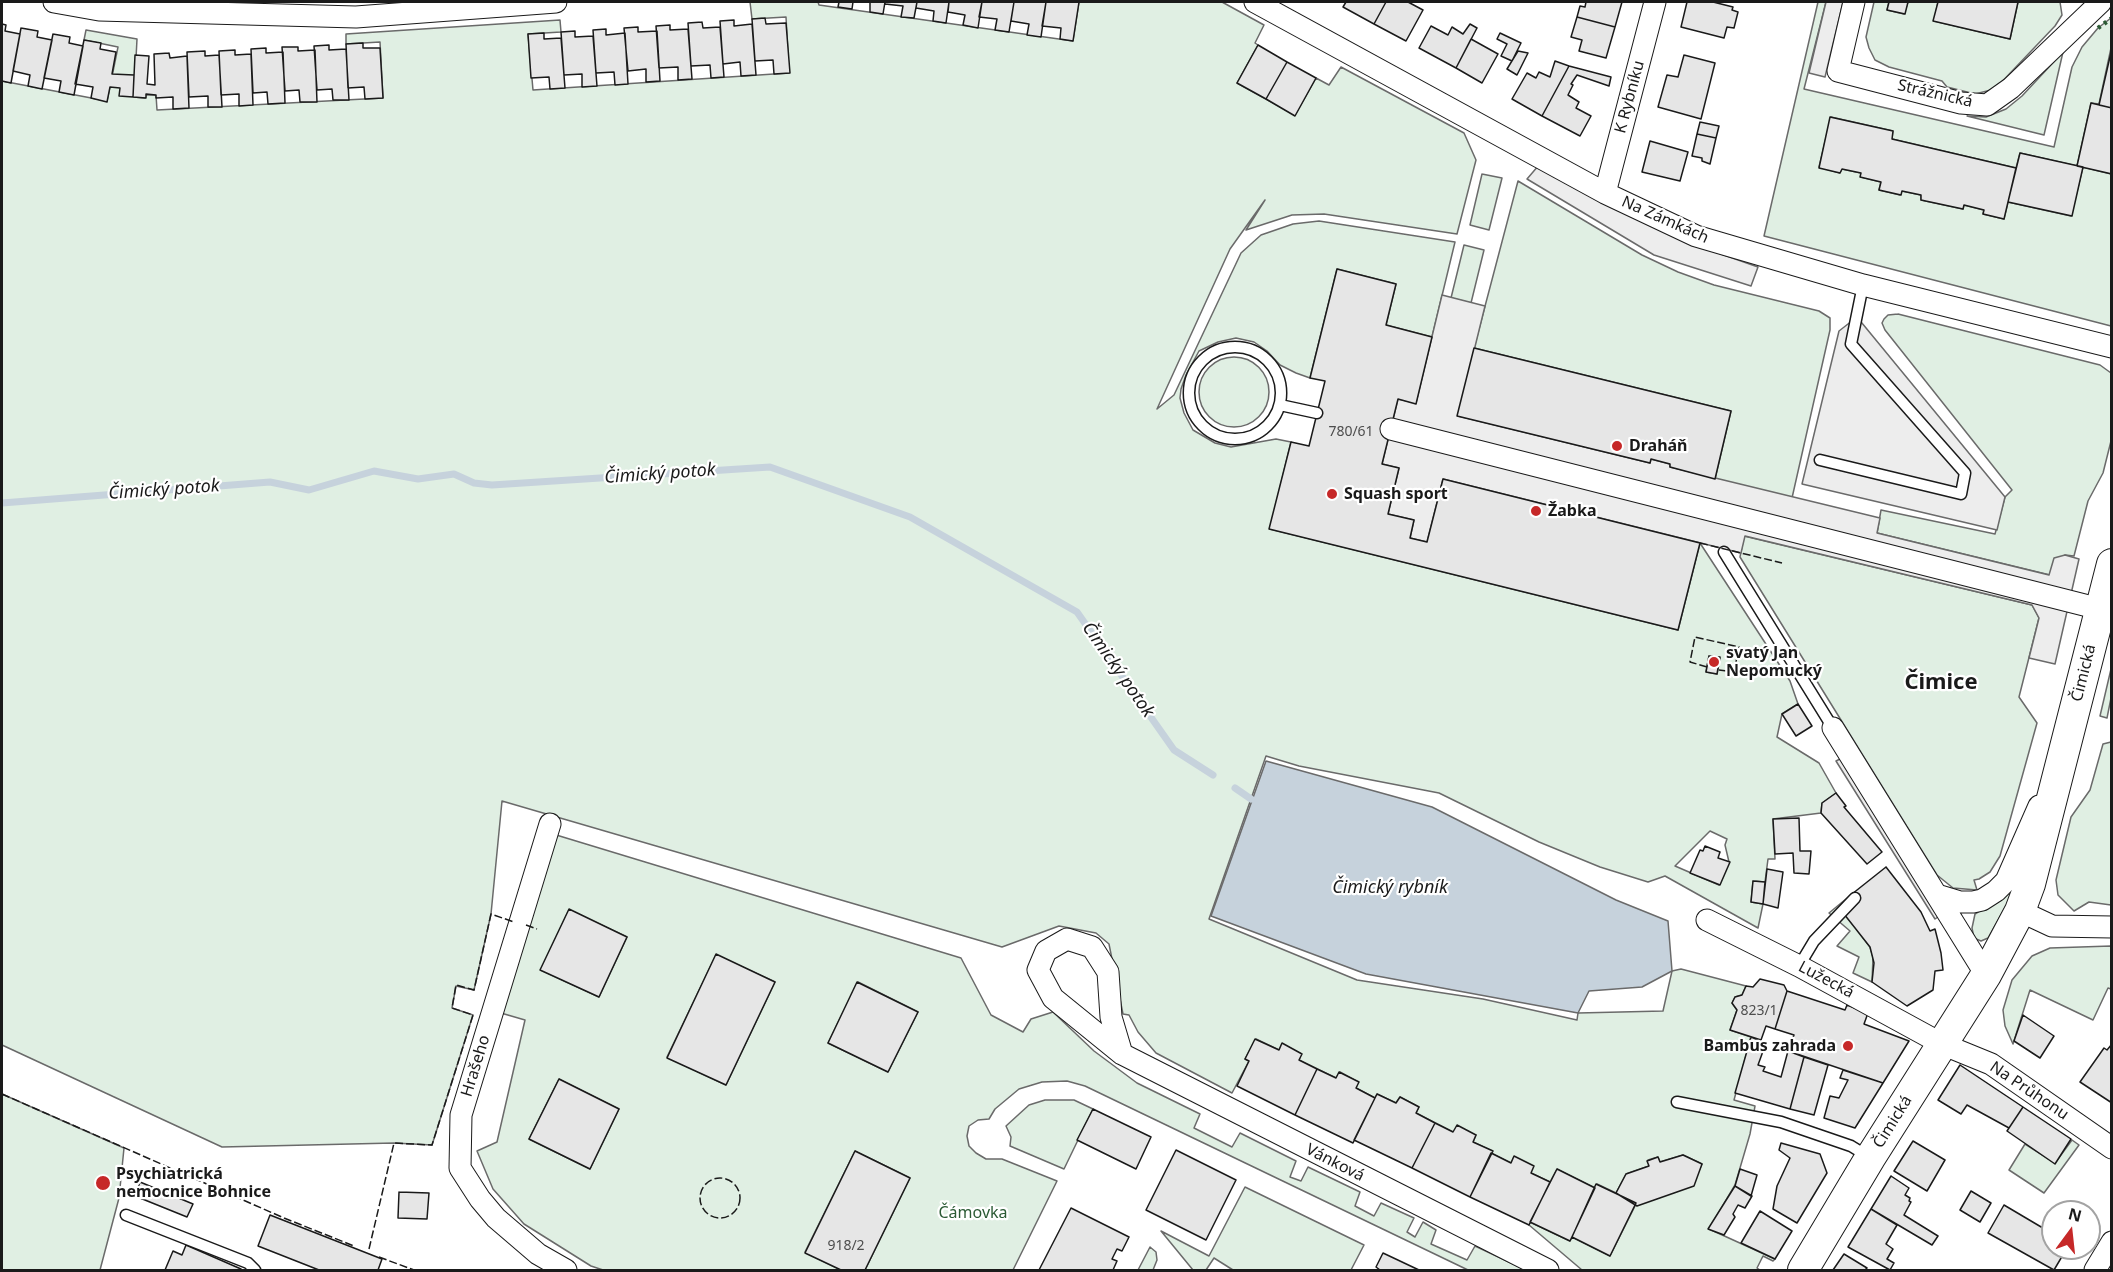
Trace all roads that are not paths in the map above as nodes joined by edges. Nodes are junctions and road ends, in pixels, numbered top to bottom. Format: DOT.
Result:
graph roads {
  1 [pos="54,2"];
  2 [pos="556,2"];
  3 [pos="1255,2"];
  4 [pos="1655,2"];
  5 [pos="1854,2"];
  6 [pos="2101,2"];
  7 [pos="100,6"];
  8 [pos="357,9"];
  9 [pos="1605,193"];
  10 [pos="1863,285"];
  11 [pos="2112,346"];
  12 [pos="1280,405"];
  13 [pos="1317,413"];
  14 [pos="1391,429"];
  15 [pos="1820,460"];
  16 [pos="1724,552"];
  17 [pos="2112,564"];
  18 [pos="2100,609"];
  19 [pos="1833,728"];
  20 [pos="2065,747"];
  21 [pos="550,824"];
  22 [pos="1937,895"];
  23 [pos="1855,898"];
  24 [pos="2020,911"];
  25 [pos="1707,920"];
  26 [pos="2112,927"];
  27 [pos="1799,966"];
  28 [pos="1986,975"];
  29 [pos="1942,1044"];
  30 [pos="1122,1054"];
  31 [pos="1677,1102"];
  32 [pos="2112,1148"];
  33 [pos="1870,1158"];
  34 [pos="126,1215"];
  35 [pos="2112,1242"];
  36 [pos="255,1270"];
  37 [pos="566,1270"];
  38 [pos="1548,1270"];
  39 [pos="1803,1270"];
  40 [pos="2095,1270"];
  1 -- 7 [label="street"];
  2 -- 8 [label="street"];
  3 -- 9 [label="street, Na Zámkách"];
  4 -- 9 [label="street, K Rybníku"];
  5 -- 6 [label="street, Strážnická"];
  7 -- 8 [label="street"];
  9 -- 10 [label="street, Na Zámkách"];
  10 -- 11 [label="street, Na Zámkách"];
  10 -- 15 [label="lane"];
  12 -- 12 [label="lane"];
  12 -- 13 [label="lane"];
  14 -- 18 [label="street"];
  16 -- 19 [label="lane"];
  17 -- 18 [label="street, Čimická"];
  18 -- 20 [label="street, Čimická"];
  19 -- 22 [label="street"];
  20 -- 22 [label="street, Čimická"];
  20 -- 24 [label="street, Čimická"];
  21 -- 37 [label="street, Hrašeho"];
  22 -- 28 [label="street"];
  23 -- 27 [label="lane"];
  24 -- 26 [label="street"];
  24 -- 28 [label="street, Čimická"];
  25 -- 27 [label="street, Lužecká"];
  27 -- 29 [label="street, Lužecká"];
  28 -- 29 [label="street, Čimická"];
  29 -- 32 [label="street, Na Průhonu"];
  29 -- 33 [label="street, Čimická"];
  30 -- 30 [label="street, Vánková"];
  30 -- 38 [label="street, Vánková"];
  31 -- 33 [label="lane"];
  33 -- 39 [label="street, Čimická"];
  34 -- 36 [label="lane"];
  35 -- 40 [label="street"];
}
